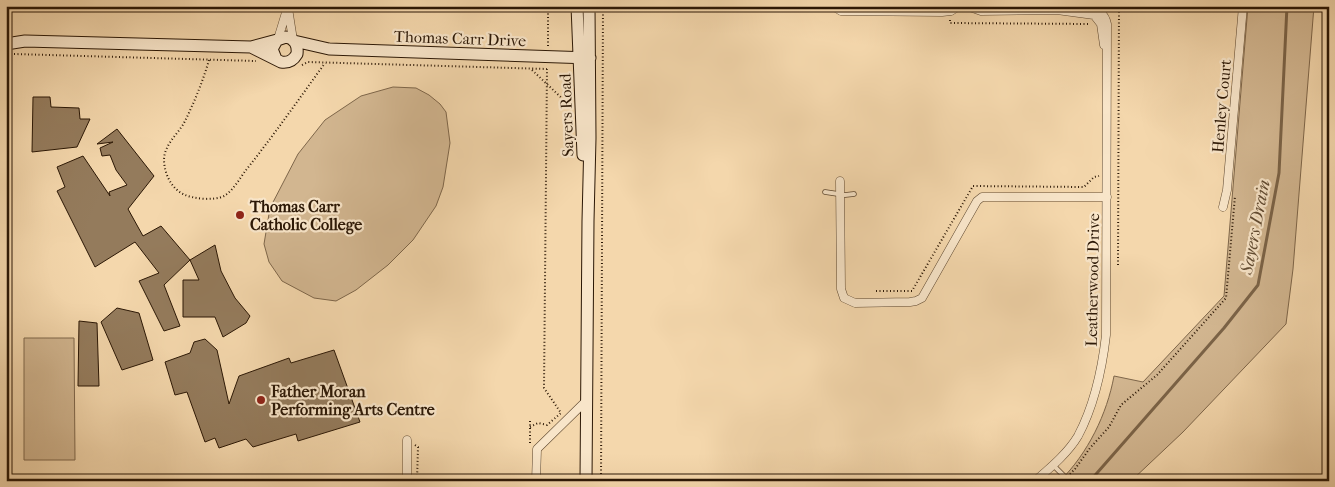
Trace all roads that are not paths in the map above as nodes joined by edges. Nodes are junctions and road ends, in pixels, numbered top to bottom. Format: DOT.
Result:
graph roads {
  1 [pos="288,6"];
  2 [pos="577,6"];
  3 [pos="589,6"];
  4 [pos="833,6"];
  5 [pos="959,6"];
  6 [pos="967,6"];
  7 [pos="1244,6"];
  8 [pos="1097,10"];
  9 [pos="6,36"];
  10 [pos="278,39"];
  11 [pos="293,40"];
  12 [pos="25,41"];
  13 [pos="6,44"];
  14 [pos="251,47"];
  15 [pos="329,50"];
  16 [pos="295,58"];
  17 [pos="585,58"];
  18 [pos="276,59"];
  19 [pos="840,181"];
  20 [pos="825,192"];
  21 [pos="854,194"];
  22 [pos="840,195"];
  23 [pos="1107,197"];
  24 [pos="1223,207"];
  25 [pos="588,222"];
  26 [pos="587,400"];
  27 [pos="407,440"];
  28 [pos="1053,465"];
  29 [pos="1067,479"];
  30 [pos="407,481"];
  31 [pos="536,481"];
  32 [pos="586,481"];
  33 [pos="1035,481"];
  1 -- 10 [label="street"];
  1 -- 11 [label="street"];
  2 -- 17 [label="street, Sayers Road"];
  3 -- 17 [label="street, Sayers Road"];
  4 -- 5 [label="street"];
  6 -- 8 [label="street"];
  7 -- 24 [label="street, Henley Court"];
  8 -- 23 [label="street, Leatherwood Drive"];
  9 -- 12 [label="street"];
  10 -- 11 [label="street"];
  10 -- 14 [label="street"];
  10 -- 18 [label="street"];
  11 -- 15 [label="street, Thomas Carr Drive"];
  11 -- 16 [label="street"];
  12 -- 13 [label="street"];
  12 -- 14 [label="street"];
  14 -- 18 [label="street"];
  15 -- 16 [label="street, Thomas Carr Drive"];
  15 -- 17 [label="street, Thomas Carr Drive"];
  16 -- 18 [label="street"];
  17 -- 25 [label="street, Sayers Road"];
  17 -- 25 [label="street, Sayers Road"];
  19 -- 22 [label="street"];
  20 -- 22 [label="lane"];
  21 -- 22 [label="lane"];
  22 -- 23 [label="street"];
  23 -- 28 [label="street, Leatherwood Drive"];
  25 -- 26 [label="street, Sayers Road"];
  26 -- 31 [label="street"];
  26 -- 32 [label="street, Sayers Road"];
  27 -- 30 [label="street"];
  28 -- 29 [label="lane"];
  28 -- 33 [label="street, Leatherwood Drive"];
}
